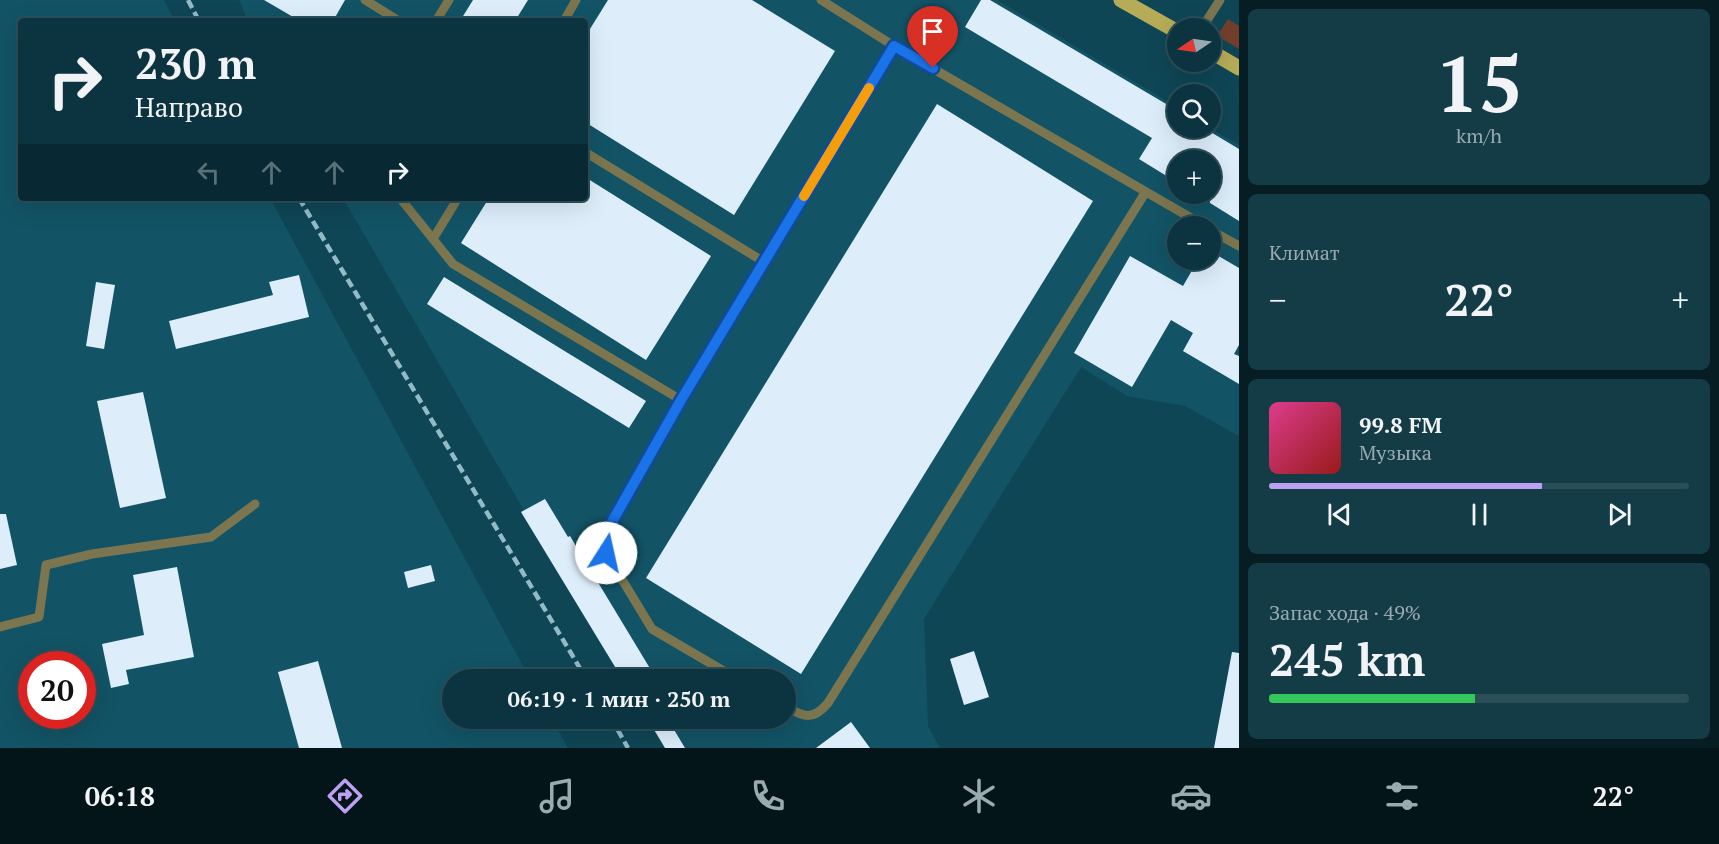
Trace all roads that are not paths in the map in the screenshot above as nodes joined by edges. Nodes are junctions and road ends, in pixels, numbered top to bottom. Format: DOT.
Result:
graph roads {
  1 [pos="365,0"];
  2 [pos="449,0"];
  3 [pos="576,0"];
  4 [pos="821,0"];
  5 [pos="1121,0"];
  6 [pos="1220,0"];
  7 [pos="394,18"];
  8 [pos="438,18"];
  9 [pos="566,18"];
  10 [pos="1208,18"];
  11 [pos="1167,26"];
  12 [pos="894,46"];
  13 [pos="1221,57"];
  14 [pos="1239,68"];
  15 [pos="588,154"];
  16 [pos="1145,193"];
  17 [pos="402,201"];
  18 [pos="456,201"];
  19 [pos="1187,216"];
  20 [pos="1221,236"];
  21 [pos="433,239"];
  22 [pos="1239,246"];
  23 [pos="764,262"];
  24 [pos="681,400"];
  25 [pos="255,504"];
  26 [pos="0,627"];
  27 [pos="720,669"];
  28 [pos="796,712"];
  1 -- 7 [label="lane"];
  2 -- 8 [label="lane"];
  3 -- 9 [label="lane"];
  4 -- 12 [label="lane"];
  5 -- 11 [label="main road"];
  6 -- 10 [label="lane"];
  12 -- 16 [label="lane"];
  12 -- 23 [label="lane"];
  13 -- 14 [label="main road"];
  15 -- 23 [label="lane"];
  16 -- 19 [label="lane"];
  16 -- 28 [label="lane"];
  17 -- 21 [label="lane"];
  18 -- 21 [label="lane"];
  20 -- 22 [label="lane"];
  21 -- 24 [label="lane"];
  23 -- 24 [label="lane"];
  24 -- 27 [label="lane"];
  25 -- 26 [label="lane"];
}
